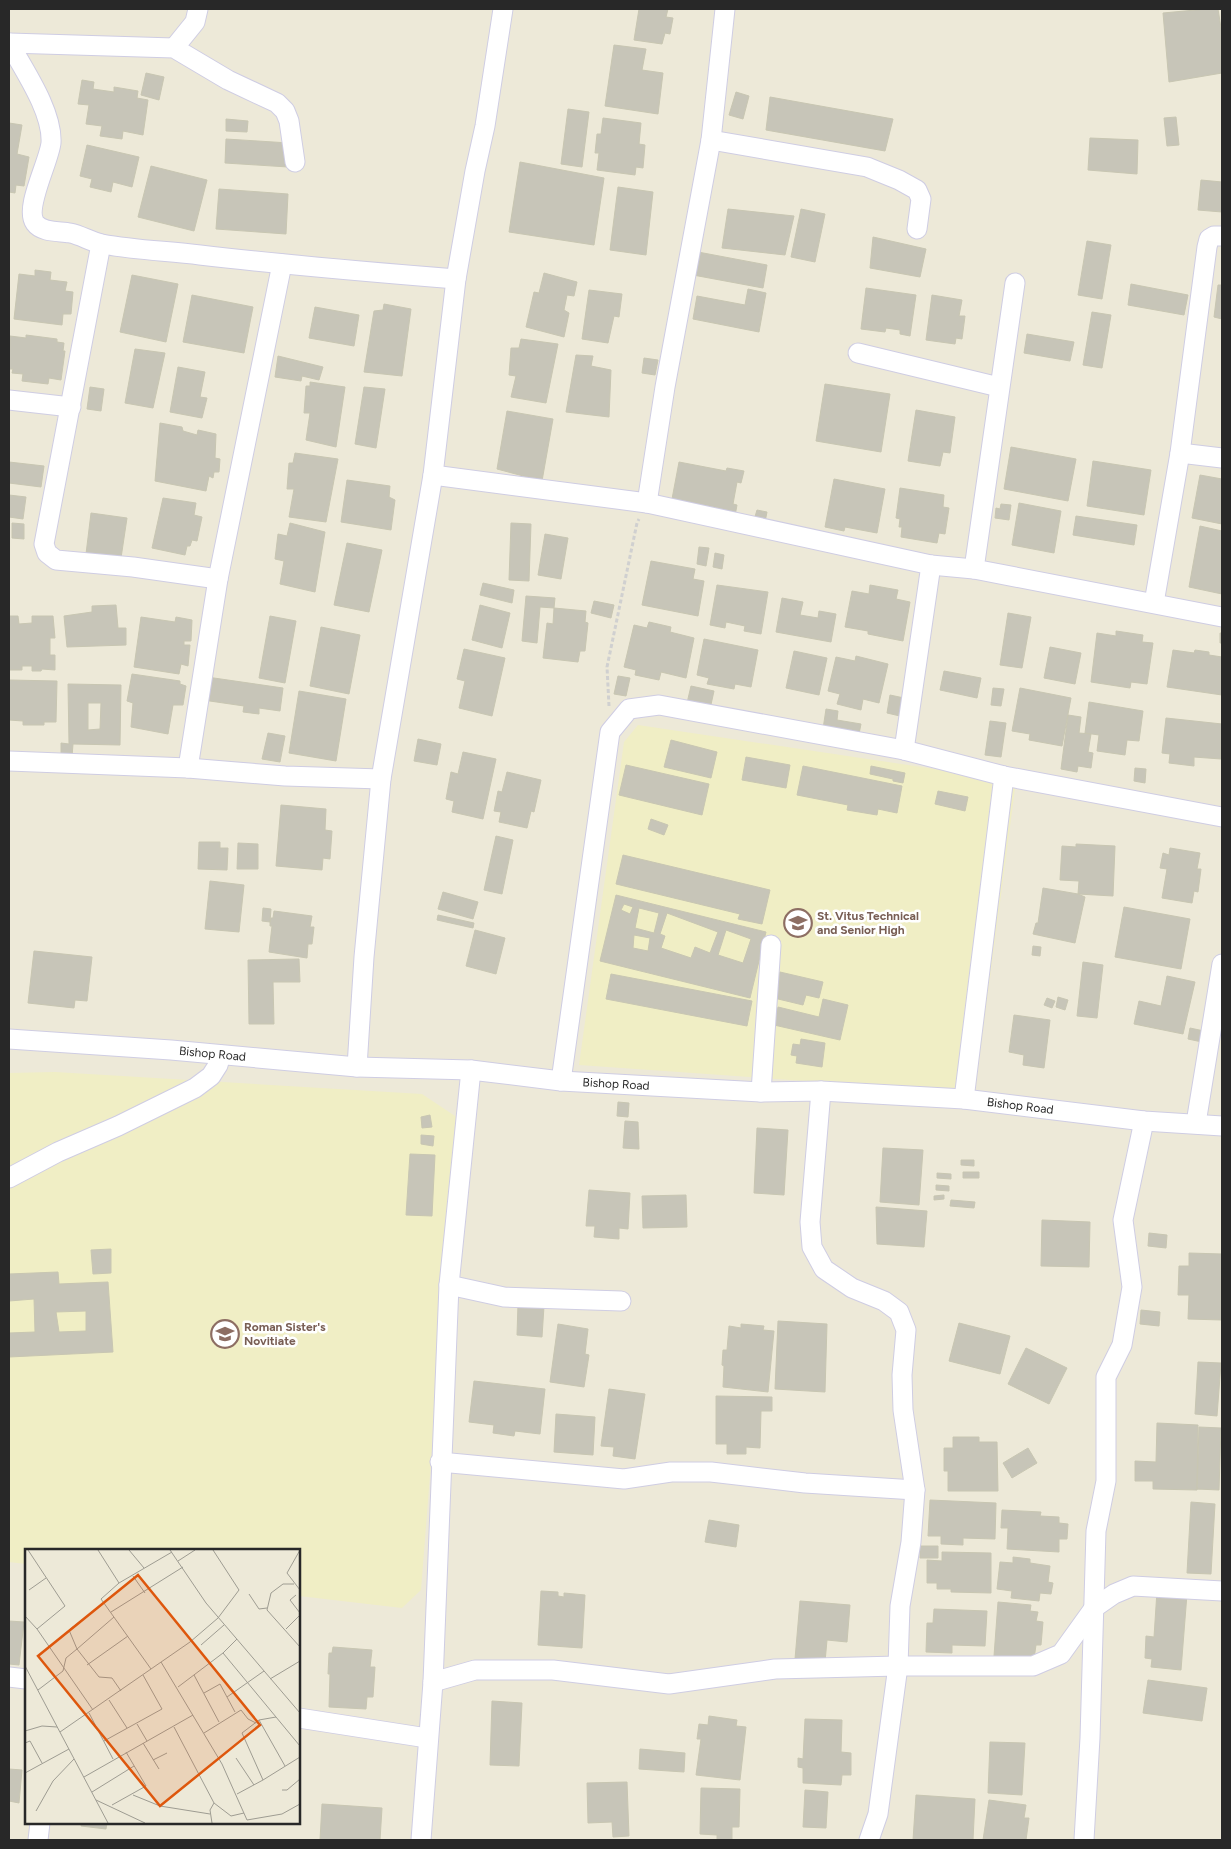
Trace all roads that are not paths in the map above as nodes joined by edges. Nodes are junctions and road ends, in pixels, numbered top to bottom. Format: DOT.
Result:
graph roads {
  1 [pos="198,9"];
  2 [pos="503,9"];
  3 [pos="725,9"];
  4 [pos="9,43"];
  5 [pos="174,48"];
  6 [pos="711,140"];
  7 [pos="295,162"];
  8 [pos="917,230"];
  9 [pos="1222,236"];
  10 [pos="101,244"];
  11 [pos="282,264"];
  12 [pos="456,279"];
  13 [pos="1015,283"];
  14 [pos="858,353"];
  15 [pos="999,388"];
  16 [pos="9,400"];
  17 [pos="71,407"];
  18 [pos="1180,453"];
  19 [pos="1222,458"];
  20 [pos="433,475"];
  21 [pos="647,503"];
  22 [pos="931,565"];
  23 [pos="974,569"];
  24 [pos="218,580"];
  25 [pos="1154,603"];
  26 [pos="1222,617"];
  27 [pos="904,750"];
  28 [pos="9,760"];
  29 [pos="188,768"];
  30 [pos="1004,776"];
  31 [pos="381,779"];
  32 [pos="1222,817"];
  33 [pos="771,944"];
  34 [pos="1222,964"];
  35 [pos="9,1039"];
  36 [pos="221,1054"];
  37 [pos="358,1066"];
  38 [pos="471,1070"];
  39 [pos="560,1081"];
  40 [pos="821,1091"];
  41 [pos="761,1092"];
  42 [pos="964,1099"];
  43 [pos="1144,1121"];
  44 [pos="1196,1123"];
  45 [pos="1222,1126"];
  46 [pos="9,1178"];
  47 [pos="449,1284"];
  48 [pos="621,1301"];
  49 [pos="440,1462"];
  50 [pos="916,1490"];
  51 [pos="1222,1591"];
  52 [pos="1094,1608"];
  53 [pos="898,1666"];
  54 [pos="9,1677"];
  55 [pos="25,1678"];
  56 [pos="433,1682"];
  57 [pos="300,1718"];
  58 [pos="427,1738"];
  59 [pos="40,1824"];
  60 [pos="38,1840"];
  61 [pos="421,1840"];
  62 [pos="869,1840"];
  63 [pos="1084,1840"];
  1 -- 5 [label="street"];
  2 -- 12 [label="street"];
  3 -- 6 [label="street"];
  4 -- 5 [label="street"];
  4 -- 10 [label="street"];
  5 -- 7 [label="street"];
  6 -- 8 [label="street"];
  6 -- 21 [label="street"];
  9 -- 18 [label="street"];
  10 -- 11 [label="street"];
  10 -- 17 [label="street"];
  11 -- 12 [label="street"];
  11 -- 24 [label="street"];
  12 -- 20 [label="street"];
  13 -- 15 [label="street"];
  14 -- 15 [label="street"];
  15 -- 23 [label="street"];
  16 -- 17 [label="street"];
  17 -- 24 [label="street"];
  18 -- 19 [label="street"];
  18 -- 25 [label="street"];
  20 -- 21 [label="street"];
  20 -- 31 [label="street"];
  21 -- 22 [label="street"];
  22 -- 23 [label="street"];
  22 -- 27 [label="street"];
  23 -- 25 [label="street"];
  24 -- 29 [label="street"];
  25 -- 26 [label="street"];
  27 -- 30 [label="street"];
  27 -- 39 [label="street"];
  28 -- 29 [label="street"];
  29 -- 31 [label="street"];
  30 -- 32 [label="street"];
  30 -- 42 [label="street"];
  31 -- 37 [label="street"];
  33 -- 41 [label="street"];
  34 -- 44 [label="street"];
  35 -- 36 [label="street, Bishop Road"];
  36 -- 37 [label="street, Bishop Road"];
  36 -- 46 [label="street"];
  37 -- 38 [label="street, Bishop Road"];
  38 -- 39 [label="street, Bishop Road"];
  38 -- 47 [label="street"];
  39 -- 41 [label="street, Bishop Road"];
  40 -- 41 [label="street, Bishop Road"];
  40 -- 42 [label="street, Bishop Road"];
  40 -- 50 [label="street"];
  42 -- 43 [label="street, Bishop Road"];
  43 -- 44 [label="street, Bishop Road"];
  43 -- 52 [label="street"];
  44 -- 45 [label="street, Bishop Road"];
  47 -- 48 [label="street"];
  47 -- 49 [label="street"];
  49 -- 50 [label="street"];
  49 -- 56 [label="street"];
  50 -- 53 [label="street"];
  51 -- 52 [label="street"];
  52 -- 53 [label="street"];
  52 -- 63 [label="street"];
  53 -- 56 [label="street"];
  53 -- 62 [label="street"];
  54 -- 55 [label="street"];
  56 -- 58 [label="street"];
  57 -- 58 [label="street"];
  58 -- 61 [label="street"];
  59 -- 60 [label="street"];
}
